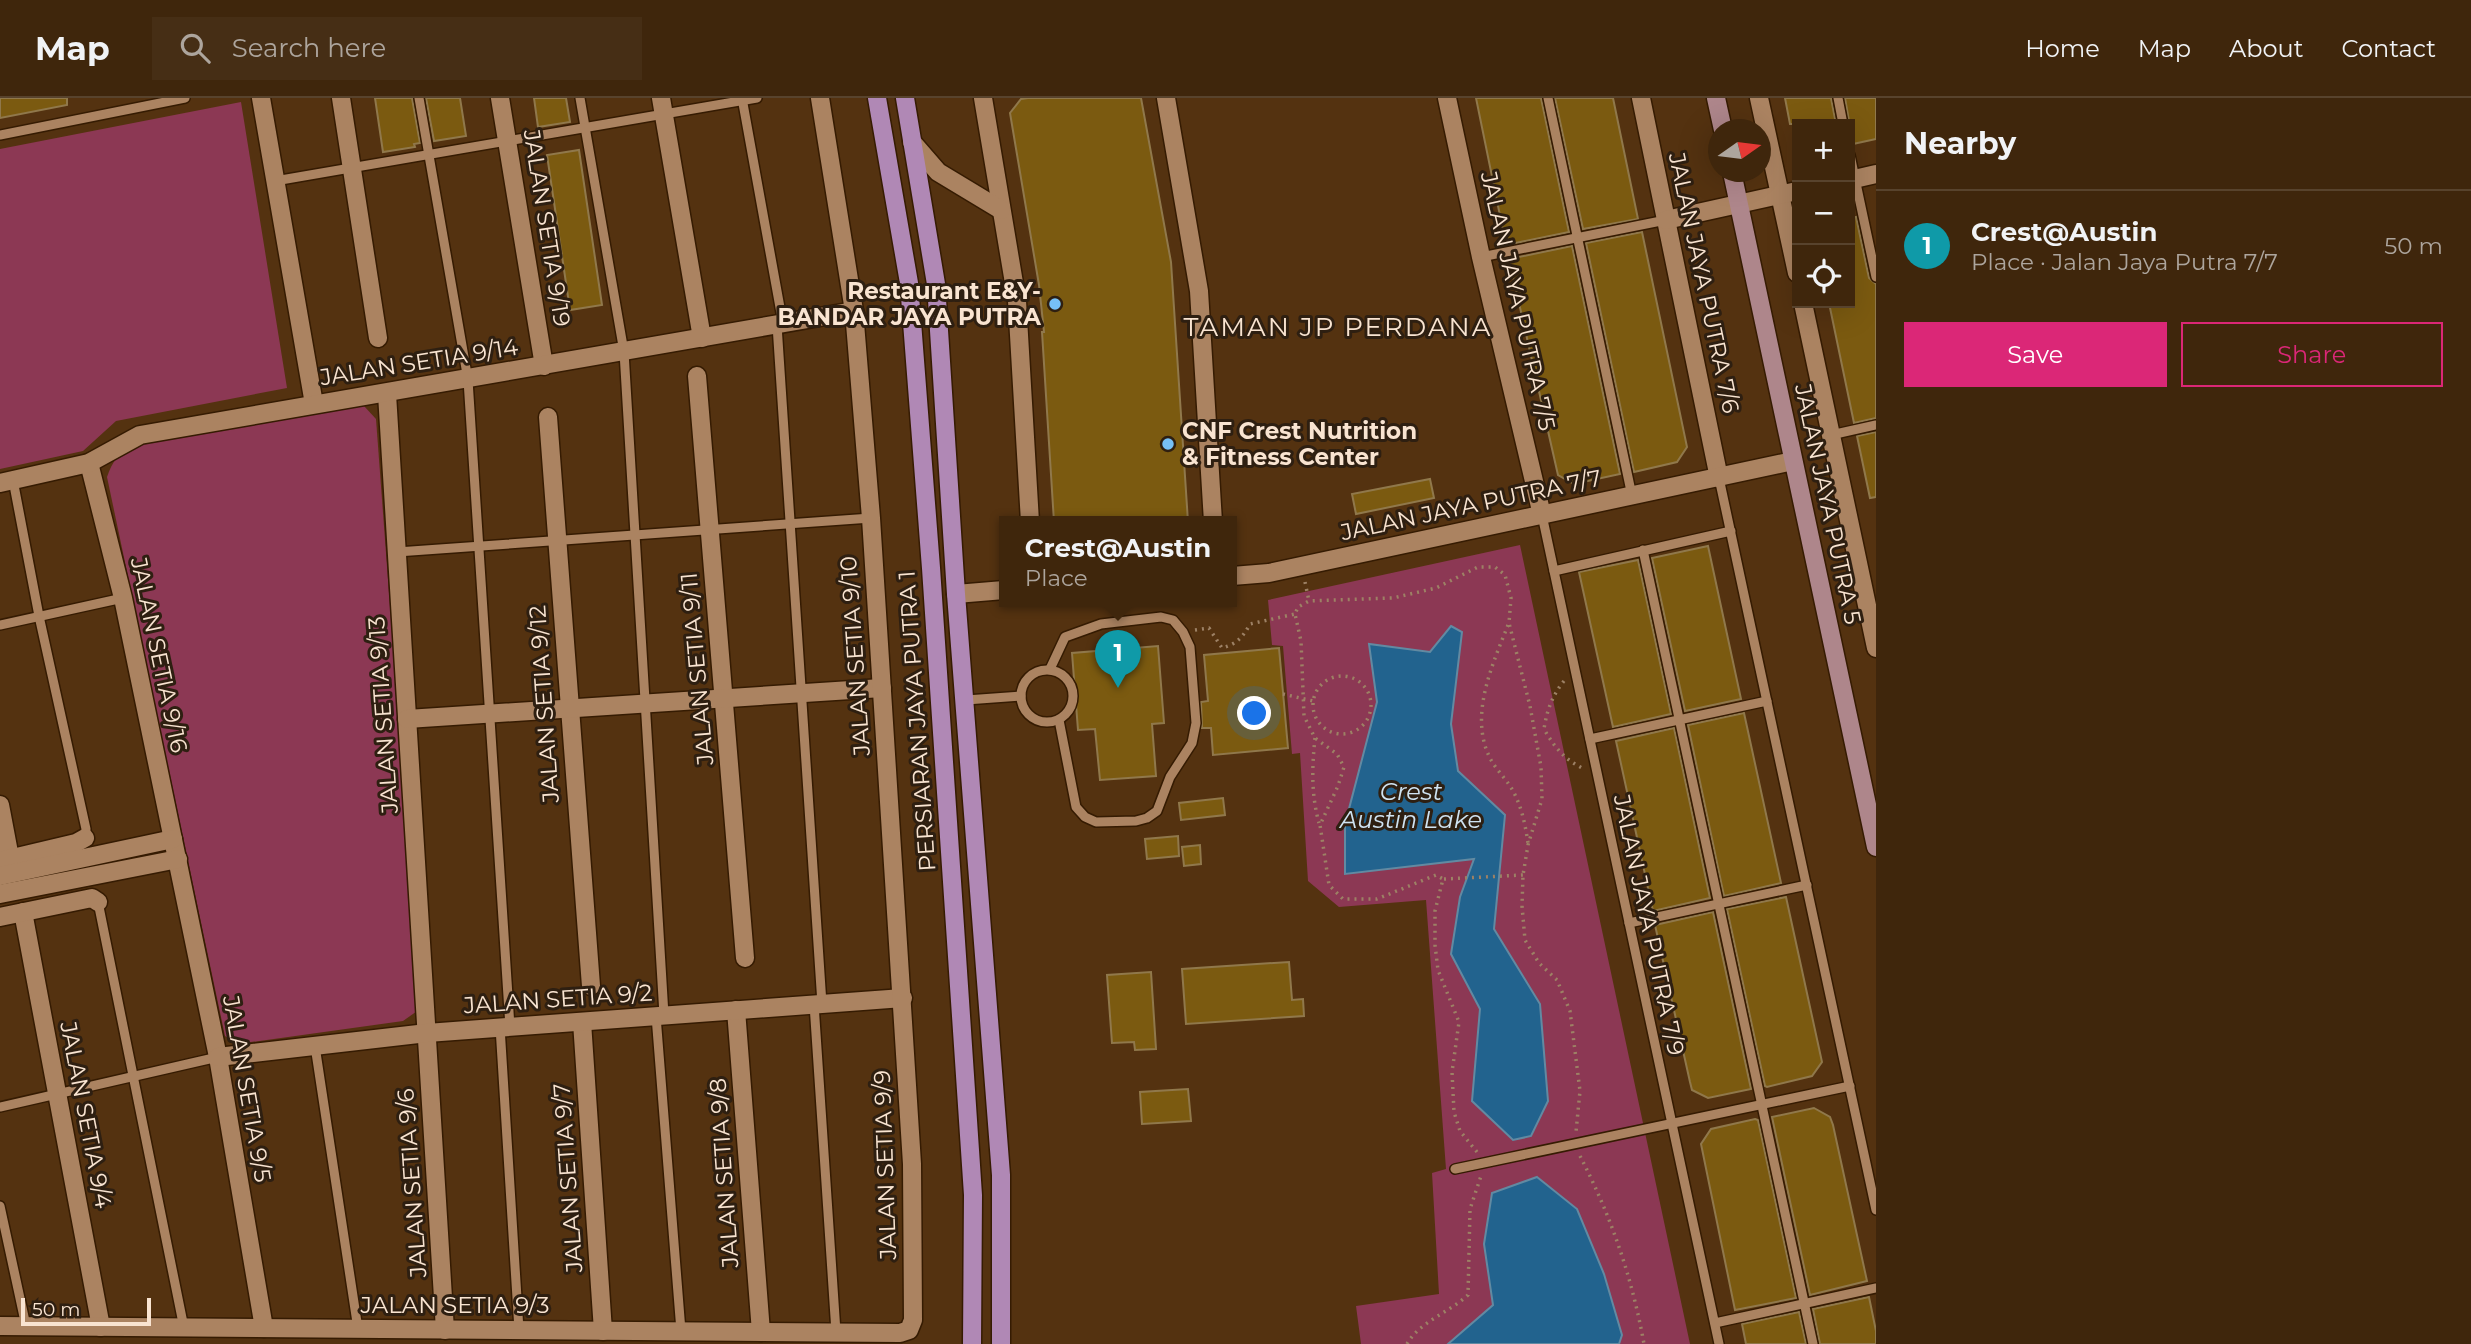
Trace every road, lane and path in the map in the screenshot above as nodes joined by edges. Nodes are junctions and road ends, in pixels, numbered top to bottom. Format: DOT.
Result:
graph roads {
  1 [pos="185,98"];
  2 [pos="261,98"];
  3 [pos="341,98"];
  4 [pos="419,98"];
  5 [pos="500,98"];
  6 [pos="580,98"];
  7 [pos="757,98"];
  8 [pos="820,98"];
  9 [pos="877,98"];
  10 [pos="905,98"];
  11 [pos="983,98"];
  12 [pos="1166,98"];
  13 [pos="1447,98"];
  14 [pos="1548,98"];
  15 [pos="1640,98"];
  16 [pos="1716,98"];
  17 [pos="1759,98"];
  18 [pos="1838,98"];
  19 [pos="742,99"];
  20 [pos="663,106"];
  21 [pos="1721,119"];
  22 [pos="1842,119"];
  23 [pos="585,128"];
  24 [pos="0,135"];
  25 [pos="508,141"];
  26 [pos="912,142"];
  27 [pos="429,155"];
  28 [pos="352,168"];
  29 [pos="1876,174"];
  30 [pos="1855,178"];
  31 [pos="275,181"];
  32 [pos="1734,182"];
  33 [pos="1853,182"];
  34 [pos="1789,193"];
  35 [pos="1738,204"];
  36 [pos="1001,211"];
  37 [pos="1666,220"];
  38 [pos="1577,238"];
  39 [pos="1794,245"];
  40 [pos="1481,257"];
  41 [pos="1876,277"];
  42 [pos="1804,308"];
  43 [pos="853,312"];
  44 [pos="780,324"];
  45 [pos="378,338"];
  46 [pos="702,338"];
  47 [pos="624,352"];
  48 [pos="544,366"];
  49 [pos="697,376"];
  50 [pos="468,380"];
  51 [pos="387,394"];
  52 [pos="314,404"];
  53 [pos="548,417"];
  54 [pos="1876,425"];
  55 [pos="1831,435"];
  56 [pos="1793,461"];
  57 [pos="89,463"];
  58 [pos="1719,478"];
  59 [pos="7,482"];
  60 [pos="1632,496"];
  61 [pos="1542,515"];
  62 [pos="1030,516"];
  63 [pos="1213,516"];
  64 [pos="872,518"];
  65 [pos="790,524"];
  66 [pos="711,530"];
  67 [pos="1731,531"];
  68 [pos="635,535"];
  69 [pos="557,541"];
  70 [pos="479,547"];
  71 [pos="1643,550"];
  72 [pos="397,552"];
  73 [pos="1554,571"];
  74 [pos="1237,576"];
  75 [pos="999,590"];
  76 [pos="956,594"];
  77 [pos="123,598"];
  78 [pos="1295,614"];
  79 [pos="39,616"];
  80 [pos="1509,623"];
  81 [pos="0,625"];
  82 [pos="1183,632"];
  83 [pos="1876,648"];
  84 [pos="1574,668"];
  85 [pos="1050,669"];
  86 [pos="882,688"];
  87 [pos="802,693"];
  88 [pos="1283,694"];
  89 [pos="1021,696"];
  90 [pos="723,698"];
  91 [pos="1302,699"];
  92 [pos="966,700"];
  93 [pos="1313,701"];
  94 [pos="1767,701"];
  95 [pos="645,703"];
  96 [pos="569,708"];
  97 [pos="490,713"];
  98 [pos="407,719"];
  99 [pos="1679,719"];
  100 [pos="1059,720"];
  101 [pos="1544,729"];
  102 [pos="1534,731"];
  103 [pos="1315,738"];
  104 [pos="1590,738"];
  105 [pos="1598,776"];
  106 [pos="0,805"];
  107 [pos="1320,825"];
  108 [pos="85,838"];
  109 [pos="173,839"];
  110 [pos="1528,845"];
  111 [pos="1876,847"];
  112 [pos="5,859"];
  113 [pos="178,859"];
  114 [pos="1523,875"];
  115 [pos="0,876"];
  116 [pos="1443,879"];
  117 [pos="1807,885"];
  118 [pos="0,894"];
  119 [pos="98,902"];
  120 [pos="1719,904"];
  121 [pos="23,912"];
  122 [pos="0,916"];
  123 [pos="1629,923"];
  124 [pos="745,958"];
  125 [pos="591,986"];
  126 [pos="903,998"];
  127 [pos="818,1004"];
  128 [pos="736,1010"];
  129 [pos="660,1016"];
  130 [pos="582,1021"];
  131 [pos="505,1027"];
  132 [pos="427,1032"];
  133 [pos="315,1046"];
  134 [pos="218,1057"];
  135 [pos="134,1076"];
  136 [pos="1850,1086"];
  137 [pos="57,1094"];
  138 [pos="1762,1105"];
  139 [pos="0,1107"];
  140 [pos="1672,1124"];
  141 [pos="1574,1145"];
  142 [pos="1487,1164"];
  143 [pos="1455,1169"];
  144 [pos="0,1206"];
  145 [pos="1876,1210"];
  146 [pos="1876,1288"];
  147 [pos="1804,1304"];
  148 [pos="1714,1323"];
  149 [pos="0,1326"];
  150 [pos="26,1326"];
  151 [pos="101,1327"];
  152 [pos="184,1328"];
  153 [pos="264,1328"];
  154 [pos="358,1329"];
  155 [pos="446,1329"];
  156 [pos="909,1329"];
  157 [pos="519,1330"];
  158 [pos="603,1331"];
  159 [pos="681,1331"];
  160 [pos="761,1332"];
  161 [pos="836,1332"];
  162 [pos="972,1344"];
  163 [pos="1001,1344"];
  164 [pos="1407,1344"];
  165 [pos="1644,1344"];
  166 [pos="1719,1344"];
  167 [pos="1813,1344"];
  1 -- 24 [label="lane"];
  2 -- 31 [label="street"];
  3 -- 28 [label="street"];
  4 -- 27 [label="lane"];
  5 -- 25 [label="street, JALAN SETIA 9/19"];
  6 -- 23 [label="lane"];
  7 -- 19 [label="lane"];
  8 -- 43 [label="street, JALAN SETIA 9/10"];
  9 -- 162 [label="main road, PERSIARAN JAYA PUTRA 1"];
  10 -- 26 [label="main road"];
  11 -- 36 [label="street"];
  12 -- 63 [label="street"];
  13 -- 40 [label="street, JALAN JAYA PUTRA 7/5"];
  14 -- 38 [label="lane"];
  15 -- 37 [label="street, JALAN JAYA PUTRA 7/6"];
  16 -- 21 [label="street"];
  17 -- 34 [label="street"];
  18 -- 22 [label="lane"];
  19 -- 20 [label="lane"];
  19 -- 44 [label="lane"];
  20 -- 23 [label="lane"];
  20 -- 46 [label="street"];
  23 -- 25 [label="lane"];
  23 -- 47 [label="lane"];
  25 -- 27 [label="lane"];
  25 -- 48 [label="street, JALAN SETIA 9/19"];
  26 -- 36 [label="street"];
  26 -- 76 [label="main road"];
  27 -- 28 [label="lane"];
  27 -- 50 [label="lane"];
  28 -- 31 [label="lane"];
  28 -- 45 [label="street"];
  29 -- 30 [label="street"];
  31 -- 52 [label="street"];
  32 -- 35 [label="street, JALAN JAYA PUTRA 5"];
  33 -- 41 [label="lane"];
  34 -- 35 [label="street"];
  34 -- 39 [label="street"];
  35 -- 37 [label="street"];
  35 -- 56 [label="street, JALAN JAYA PUTRA 5"];
  36 -- 62 [label="street"];
  37 -- 38 [label="lane"];
  37 -- 58 [label="street, JALAN JAYA PUTRA 7/6"];
  38 -- 40 [label="lane"];
  38 -- 60 [label="lane"];
  40 -- 61 [label="street, JALAN JAYA PUTRA 7/5"];
  42 -- 55 [label="street"];
  43 -- 44 [label="street, JALAN SETIA 9/14"];
  43 -- 64 [label="street, JALAN SETIA 9/10"];
  44 -- 46 [label="street, JALAN SETIA 9/14"];
  44 -- 65 [label="lane"];
  46 -- 47 [label="street, JALAN SETIA 9/14"];
  47 -- 48 [label="street, JALAN SETIA 9/14"];
  47 -- 68 [label="lane"];
  48 -- 50 [label="street, JALAN SETIA 9/14"];
  49 -- 66 [label="street, JALAN SETIA 9/11"];
  50 -- 51 [label="street, JALAN SETIA 9/14"];
  50 -- 70 [label="lane"];
  51 -- 52 [label="street, JALAN SETIA 9/14"];
  51 -- 72 [label="street, JALAN SETIA 9/13"];
  52 -- 57 [label="street, JALAN SETIA 9/14"];
  53 -- 69 [label="street, JALAN SETIA 9/12"];
  54 -- 55 [label="lane"];
  55 -- 83 [label="street"];
  56 -- 58 [label="street, JALAN JAYA PUTRA 7/7"];
  56 -- 111 [label="street, JALAN JAYA PUTRA 5"];
  57 -- 59 [label="street, JALAN SETIA 9/14"];
  57 -- 77 [label="street, JALAN SETIA 9/16"];
  58 -- 60 [label="street, JALAN JAYA PUTRA 7/7"];
  58 -- 67 [label="lane"];
  59 -- 79 [label="lane"];
  60 -- 61 [label="street, JALAN JAYA PUTRA 7/7"];
  61 -- 73 [label="lane, JALAN JAYA PUTRA 7/9"];
  61 -- 74 [label="street, JALAN JAYA PUTRA 7/7"];
  64 -- 65 [label="lane"];
  64 -- 86 [label="street, JALAN SETIA 9/10"];
  65 -- 66 [label="lane"];
  65 -- 87 [label="lane"];
  66 -- 68 [label="lane"];
  66 -- 90 [label="street, JALAN SETIA 9/11"];
  67 -- 71 [label="lane"];
  67 -- 94 [label="lane"];
  68 -- 69 [label="lane"];
  68 -- 95 [label="lane"];
  69 -- 70 [label="lane"];
  69 -- 96 [label="street, JALAN SETIA 9/12"];
  70 -- 72 [label="lane"];
  70 -- 97 [label="lane"];
  71 -- 73 [label="lane"];
  71 -- 99 [label="lane"];
  72 -- 98 [label="street, JALAN SETIA 9/13"];
  73 -- 84 [label="lane, JALAN JAYA PUTRA 7/9"];
  75 -- 76 [label="street"];
  76 -- 92 [label="main road"];
  77 -- 79 [label="lane"];
  77 -- 109 [label="street, JALAN SETIA 9/16"];
  78 -- 80 [label="path"];
  78 -- 82 [label="path"];
  78 -- 91 [label="path"];
  79 -- 81 [label="lane"];
  79 -- 108 [label="lane"];
  80 -- 102 [label="path"];
  80 -- 110 [label="path"];
  82 -- 85 [label="lane"];
  82 -- 100 [label="lane"];
  84 -- 101 [label="path"];
  84 -- 104 [label="lane, JALAN JAYA PUTRA 7/9"];
  85 -- 89 [label="lane"];
  85 -- 100 [label="lane"];
  86 -- 87 [label="street"];
  86 -- 126 [label="street, JALAN SETIA 9/10"];
  87 -- 90 [label="street"];
  87 -- 127 [label="lane"];
  88 -- 91 [label="path"];
  89 -- 92 [label="lane"];
  89 -- 100 [label="lane"];
  90 -- 95 [label="street"];
  90 -- 124 [label="street, JALAN SETIA 9/11"];
  91 -- 93 [label="path"];
  91 -- 103 [label="path"];
  92 -- 163 [label="main road"];
  93 -- 93 [label="path"];
  94 -- 99 [label="lane"];
  94 -- 117 [label="lane"];
  95 -- 96 [label="street"];
  95 -- 129 [label="lane"];
  96 -- 97 [label="street"];
  96 -- 125 [label="street, JALAN SETIA 9/12"];
  97 -- 98 [label="street"];
  97 -- 131 [label="lane"];
  98 -- 132 [label="street, JALAN SETIA 9/13"];
  99 -- 104 [label="lane"];
  99 -- 120 [label="lane"];
  101 -- 102 [label="path"];
  101 -- 105 [label="path"];
  102 -- 110 [label="path"];
  103 -- 107 [label="path"];
  103 -- 107 [label="path"];
  104 -- 105 [label="lane, JALAN JAYA PUTRA 7/9"];
  105 -- 123 [label="lane, JALAN JAYA PUTRA 7/9"];
  106 -- 112 [label="street"];
  107 -- 116 [label="path"];
  108 -- 112 [label="street"];
  109 -- 113 [label="street, JALAN SETIA 9/16"];
  109 -- 115 [label="street"];
  110 -- 114 [label="path"];
  113 -- 118 [label="street"];
  113 -- 134 [label="street, JALAN SETIA 9/5"];
  114 -- 116 [label="path"];
  114 -- 141 [label="path"];
  116 -- 142 [label="path"];
  117 -- 120 [label="lane"];
  117 -- 136 [label="lane"];
  119 -- 121 [label="street"];
  119 -- 135 [label="lane"];
  120 -- 123 [label="lane"];
  120 -- 138 [label="lane"];
  121 -- 122 [label="street"];
  121 -- 137 [label="street, JALAN SETIA 9/4"];
  123 -- 140 [label="lane, JALAN JAYA PUTRA 7/9"];
  126 -- 127 [label="street, JALAN SETIA 9/2"];
  126 -- 156 [label="street, JALAN SETIA 9/9"];
  127 -- 128 [label="street, JALAN SETIA 9/2"];
  127 -- 161 [label="lane"];
  128 -- 129 [label="street, JALAN SETIA 9/2"];
  128 -- 160 [label="street, JALAN SETIA 9/8"];
  129 -- 130 [label="street, JALAN SETIA 9/2"];
  129 -- 159 [label="lane"];
  130 -- 131 [label="street, JALAN SETIA 9/2"];
  130 -- 158 [label="street, JALAN SETIA 9/7"];
  131 -- 132 [label="street, JALAN SETIA 9/2"];
  131 -- 157 [label="lane"];
  132 -- 133 [label="street, JALAN SETIA 9/2"];
  132 -- 155 [label="street, JALAN SETIA 9/6"];
  133 -- 134 [label="street, JALAN SETIA 9/2"];
  133 -- 154 [label="lane"];
  134 -- 135 [label="lane"];
  134 -- 153 [label="street, JALAN SETIA 9/5"];
  135 -- 137 [label="lane"];
  135 -- 152 [label="lane"];
  136 -- 138 [label="lane"];
  136 -- 145 [label="lane"];
  137 -- 139 [label="lane"];
  137 -- 151 [label="street, JALAN SETIA 9/4"];
  138 -- 140 [label="lane"];
  138 -- 147 [label="lane"];
  140 -- 141 [label="lane"];
  140 -- 148 [label="lane, JALAN JAYA PUTRA 7/9"];
  141 -- 142 [label="lane"];
  141 -- 165 [label="path"];
  142 -- 143 [label="lane"];
  142 -- 164 [label="path"];
  144 -- 150 [label="lane"];
  146 -- 147 [label="lane"];
  147 -- 148 [label="lane"];
  147 -- 167 [label="lane"];
  148 -- 166 [label="lane, JALAN JAYA PUTRA 7/9"];
  149 -- 150 [label="street, JALAN SETIA 9/3"];
  150 -- 151 [label="street, JALAN SETIA 9/3"];
  151 -- 152 [label="street, JALAN SETIA 9/3"];
  152 -- 153 [label="street, JALAN SETIA 9/3"];
  153 -- 154 [label="street, JALAN SETIA 9/3"];
  154 -- 155 [label="street, JALAN SETIA 9/3"];
  155 -- 157 [label="street, JALAN SETIA 9/3"];
  156 -- 161 [label="street, JALAN SETIA 9/3"];
  157 -- 158 [label="street, JALAN SETIA 9/3"];
  158 -- 159 [label="street, JALAN SETIA 9/3"];
  159 -- 160 [label="street, JALAN SETIA 9/3"];
  160 -- 161 [label="street, JALAN SETIA 9/3"];
}
